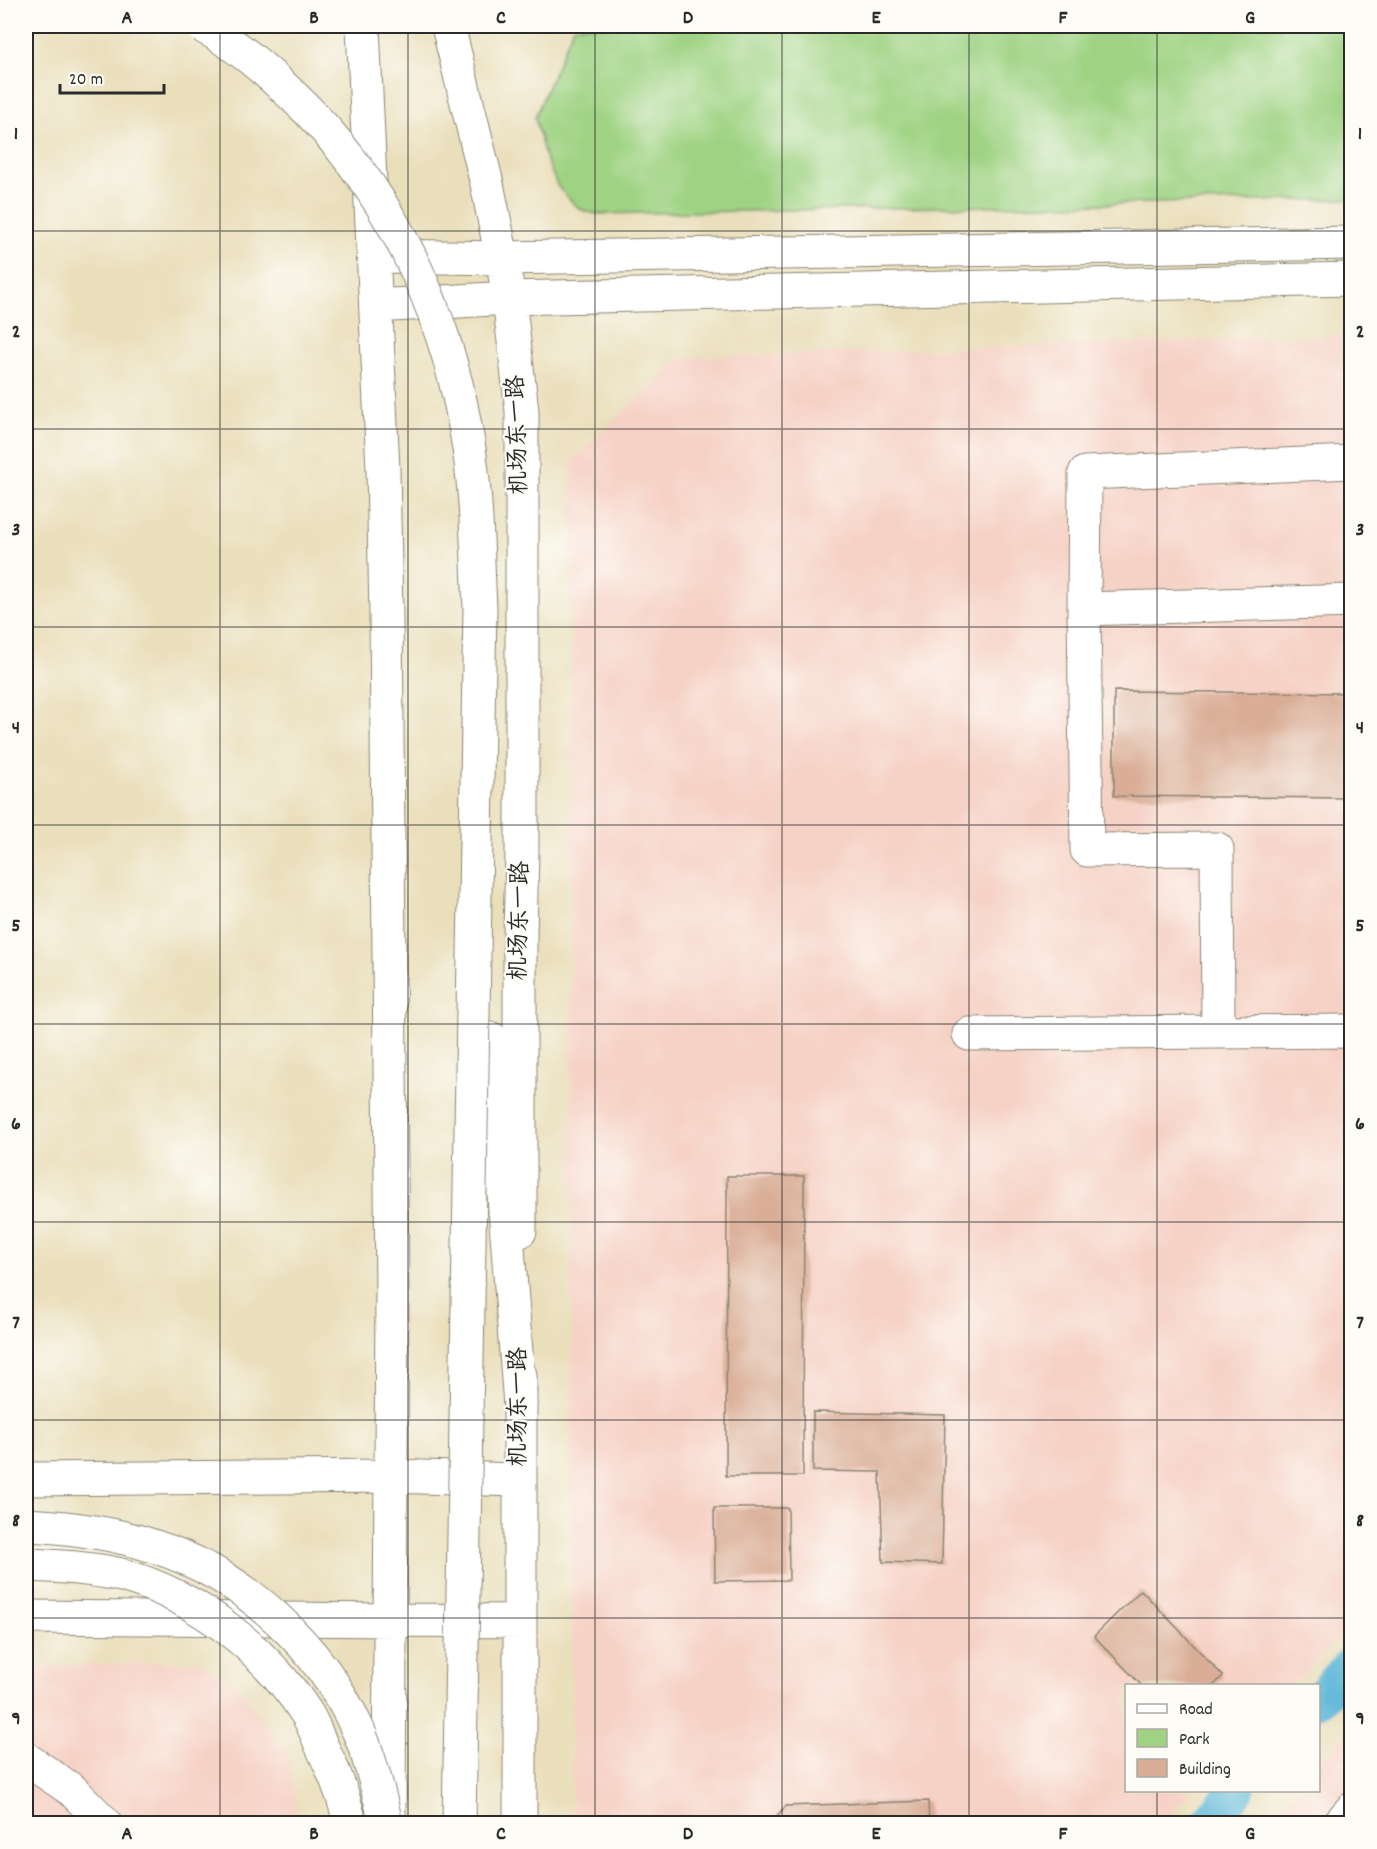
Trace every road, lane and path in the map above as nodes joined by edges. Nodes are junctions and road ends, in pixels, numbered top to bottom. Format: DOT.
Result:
graph roads {
  1 [pos="202,26"];
  2 [pos="363,26"];
  3 [pos="448,26"];
  4 [pos="1352,243"];
  5 [pos="374,256"];
  6 [pos="502,258"];
  7 [pos="1352,279"];
  8 [pos="509,298"];
  9 [pos="376,306"];
  10 [pos="460,401"];
  11 [pos="1352,462"];
  12 [pos="1352,601"];
  13 [pos="1084,609"];
  14 [pos="1352,1031"];
  15 [pos="1218,1032"];
  16 [pos="969,1034"];
  17 [pos="520,1405"];
  18 [pos="391,1476"];
  19 [pos="26,1479"];
  20 [pos="520,1480"];
  21 [pos="26,1525"];
  22 [pos="26,1565"];
  23 [pos="26,1617"];
  24 [pos="390,1620"];
  25 [pos="520,1621"];
  26 [pos="26,1759"];
  27 [pos="1352,1809"];
  28 [pos="106,1824"];
  29 [pos="350,1824"];
  30 [pos="388,1824"];
  31 [pos="459,1824"];
  32 [pos="520,1824"];
  33 [pos="1339,1824"];
  1 -- 10 [label="street, bridge"];
  2 -- 5 [label="street"];
  3 -- 6 [label="street, 机场东一路"];
  4 -- 6 [label="street"];
  5 -- 6 [label="street"];
  5 -- 9 [label="street"];
  6 -- 8 [label="street, 机场东一路"];
  7 -- 8 [label="street"];
  8 -- 9 [label="street"];
  8 -- 17 [label="street, 机场东一路"];
  9 -- 18 [label="street"];
  10 -- 17 [label="street, bridge"];
  10 -- 31 [label="street, bridge"];
  11 -- 13 [label="street"];
  12 -- 13 [label="street"];
  13 -- 15 [label="street"];
  14 -- 15 [label="street"];
  15 -- 16 [label="street"];
  17 -- 20 [label="street, 机场东一路"];
  18 -- 19 [label="street"];
  18 -- 20 [label="street"];
  18 -- 24 [label="street"];
  20 -- 25 [label="street, 机场东一路"];
  21 -- 30 [label="street, bridge"];
  22 -- 29 [label="street, bridge"];
  23 -- 24 [label="street"];
  24 -- 25 [label="street"];
  24 -- 30 [label="street"];
  25 -- 32 [label="street, 机场东一路"];
  26 -- 28 [label="street"];
  27 -- 33 [label="street"];
}
